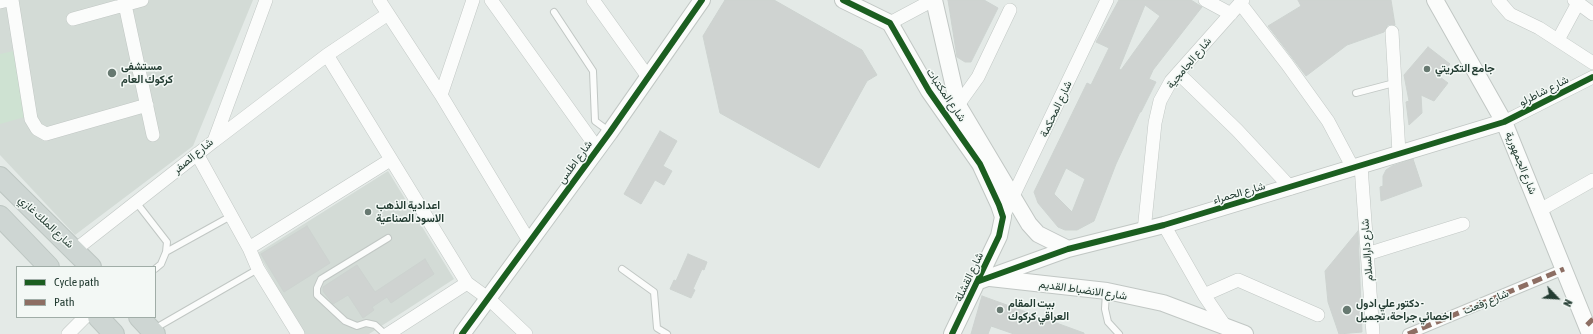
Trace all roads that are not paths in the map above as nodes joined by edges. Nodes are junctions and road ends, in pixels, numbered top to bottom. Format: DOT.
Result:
graph roads {
  1 [pos="8,0"];
  2 [pos="12,0"];
  3 [pos="142,0"];
  4 [pos="266,0"];
  5 [pos="379,0"];
  6 [pos="473,0"];
  7 [pos="491,0"];
  8 [pos="593,0"];
  9 [pos="843,0"];
  10 [pos="934,0"];
  11 [pos="1107,0"];
  12 [pos="1205,0"];
  13 [pos="1435,0"];
  14 [pos="1498,0"];
  15 [pos="0,2"];
  16 [pos="698,2"];
  17 [pos="1242,2"];
  18 [pos="1576,2"];
  19 [pos="125,3"];
  20 [pos="1010,10"];
  21 [pos="554,12"];
  22 [pos="388,14"];
  23 [pos="1231,14"];
  24 [pos="1593,14"];
  25 [pos="74,19"];
  26 [pos="890,23"];
  27 [pos="1392,32"];
  28 [pos="1558,40"];
  29 [pos="327,55"];
  30 [pos="1593,62"];
  31 [pos="1178,73"];
  32 [pos="648,77"];
  33 [pos="1593,77"];
  34 [pos="1394,83"];
  35 [pos="1356,93"];
  36 [pos="441,94"];
  37 [pos="147,104"];
  38 [pos="958,105"];
  39 [pos="1504,122"];
  40 [pos="610,132"];
  41 [pos="153,135"];
  42 [pos="214,141"];
  43 [pos="597,148"];
  44 [pos="1399,153"];
  45 [pos="197,154"];
  46 [pos="390,160"];
  47 [pos="1357,167"];
  48 [pos="0,177"];
  49 [pos="1593,180"];
  50 [pos="1291,188"];
  51 [pos="1013,198"];
  52 [pos="136,202"];
  53 [pos="1540,210"];
  54 [pos="0,216"];
  55 [pos="231,216"];
  56 [pos="1002,222"];
  57 [pos="1464,224"];
  58 [pos="1164,225"];
  59 [pos="1144,231"];
  60 [pos="388,238"];
  61 [pos="529,242"];
  62 [pos="249,248"];
  63 [pos="1068,249"];
  64 [pos="75,250"];
  65 [pos="166,252"];
  66 [pos="1367,254"];
  67 [pos="48,266"];
  68 [pos="90,266"];
  69 [pos="156,268"];
  70 [pos="258,269"];
  71 [pos="622,269"];
  72 [pos="1564,269"];
  73 [pos="982,279"];
  74 [pos="467,283"];
  75 [pos="1107,291"];
  76 [pos="1204,295"];
  77 [pos="489,299"];
  78 [pos="1318,315"];
  79 [pos="84,318"];
  80 [pos="99,318"];
  81 [pos="1225,326"];
  82 [pos="1590,326"];
  83 [pos="149,327"];
  84 [pos="663,333"];
  85 [pos="68,334"];
  86 [pos="114,334"];
  87 [pos="298,334"];
  88 [pos="385,334"];
  89 [pos="388,334"];
  90 [pos="462,334"];
  91 [pos="526,334"];
  92 [pos="952,334"];
  93 [pos="1119,334"];
  94 [pos="1245,334"];
  95 [pos="1373,334"];
  96 [pos="1408,334"];
  1 -- 15 [label="street"];
  2 -- 37 [label="street"];
  3 -- 19 [label="street"];
  4 -- 42 [label="street, شارع الصفر"];
  5 -- 22 [label="street"];
  6 -- 36 [label="street"];
  7 -- 43 [label="street"];
  8 -- 32 [label="street"];
  9 -- 26 [label="street"];
  10 -- 26 [label="street"];
  10 -- 38 [label="street, شارع المكتبات"];
  11 -- 51 [label="street, شارع المحكمة"];
  12 -- 23 [label="street"];
  13 -- 39 [label="street, شارع الجمهورية"];
  14 -- 28 [label="street"];
  16 -- 32 [label="street, شارع اطلس"];
  17 -- 23 [label="street, شارع الجامجية"];
  17 -- 47 [label="street"];
  18 -- 24 [label="street"];
  18 -- 28 [label="street"];
  19 -- 25 [label="street"];
  19 -- 37 [label="street"];
  20 -- 38 [label="street"];
  21 -- 40 [label="lane"];
  22 -- 29 [label="street"];
  22 -- 36 [label="street"];
  23 -- 31 [label="street, شارع الجامجية"];
  26 -- 56 [label="street, شارع المكتبات"];
  27 -- 34 [label="street"];
  28 -- 30 [label="street"];
  29 -- 42 [label="street"];
  29 -- 46 [label="street"];
  31 -- 50 [label="street"];
  31 -- 59 [label="street, شارع الجامجية"];
  32 -- 40 [label="street, شارع اطلس"];
  33 -- 39 [label="street, شارع شاطرلو"];
  34 -- 35 [label="lane"];
  34 -- 44 [label="street"];
  36 -- 61 [label="street"];
  37 -- 41 [label="street"];
  38 -- 51 [label="street, شارع المكتبات"];
  39 -- 44 [label="street, شارع الحمراء"];
  39 -- 53 [label="street, شارع الجمهورية"];
  40 -- 43 [label="street, شارع اطلس"];
  42 -- 45 [label="street, شارع الصفر"];
  43 -- 61 [label="street, شارع اطلس"];
  44 -- 47 [label="street, شارع الحمراء"];
  45 -- 52 [label="street, شارع الصفر"];
  45 -- 55 [label="street"];
  46 -- 62 [label="street"];
  46 -- 74 [label="street"];
  47 -- 50 [label="street, شارع الحمراء"];
  47 -- 66 [label="street, شارع دارالسلام"];
  48 -- 64 [label="main road, شارع الملك غازي"];
  49 -- 53 [label="street"];
  50 -- 58 [label="street, شارع الحمراء"];
  51 -- 56 [label="street, شارع المحكمة"];
  51 -- 63 [label="street, شارع المكتبات"];
  52 -- 64 [label="street, شارع الصفر"];
  52 -- 65 [label="lane"];
  53 -- 72 [label="street, شارع الجمهورية"];
  54 -- 67 [label="main road"];
  55 -- 62 [label="street"];
  55 -- 65 [label="lane"];
  56 -- 73 [label="street, شارع القشلة"];
  57 -- 66 [label="street"];
  58 -- 59 [label="street, شارع الحمراء"];
  58 -- 76 [label="street"];
  59 -- 63 [label="street, شارع الحمراء"];
  60 -- 88 [label="lane"];
  61 -- 77 [label="street, شارع اطلس"];
  62 -- 70 [label="street"];
  63 -- 73 [label="street, شارع الحمراء"];
  64 -- 68 [label="main road, شارع الملك غازي"];
  65 -- 69 [label="lane"];
  66 -- 95 [label="street, شارع دارالسلام"];
  70 -- 83 [label="lane"];
  70 -- 87 [label="street"];
  71 -- 84 [label="lane"];
  72 -- 82 [label="street, شارع الجمهورية"];
  72 -- 96 [label="street, شارع رفعت"];
  73 -- 75 [label="street, شارع الانضباط القديم"];
  73 -- 92 [label="street, شارع القشلة"];
  74 -- 77 [label="street"];
  74 -- 89 [label="street"];
  75 -- 81 [label="street, شارع الانضباط القديم"];
  75 -- 93 [label="lane"];
  76 -- 78 [label="street"];
  76 -- 81 [label="street"];
  77 -- 90 [label="street, شارع اطلس"];
  77 -- 91 [label="street"];
  79 -- 85 [label="street"];
  80 -- 86 [label="main road"];
  81 -- 94 [label="street, شارع الانضباط القديم"];
}
